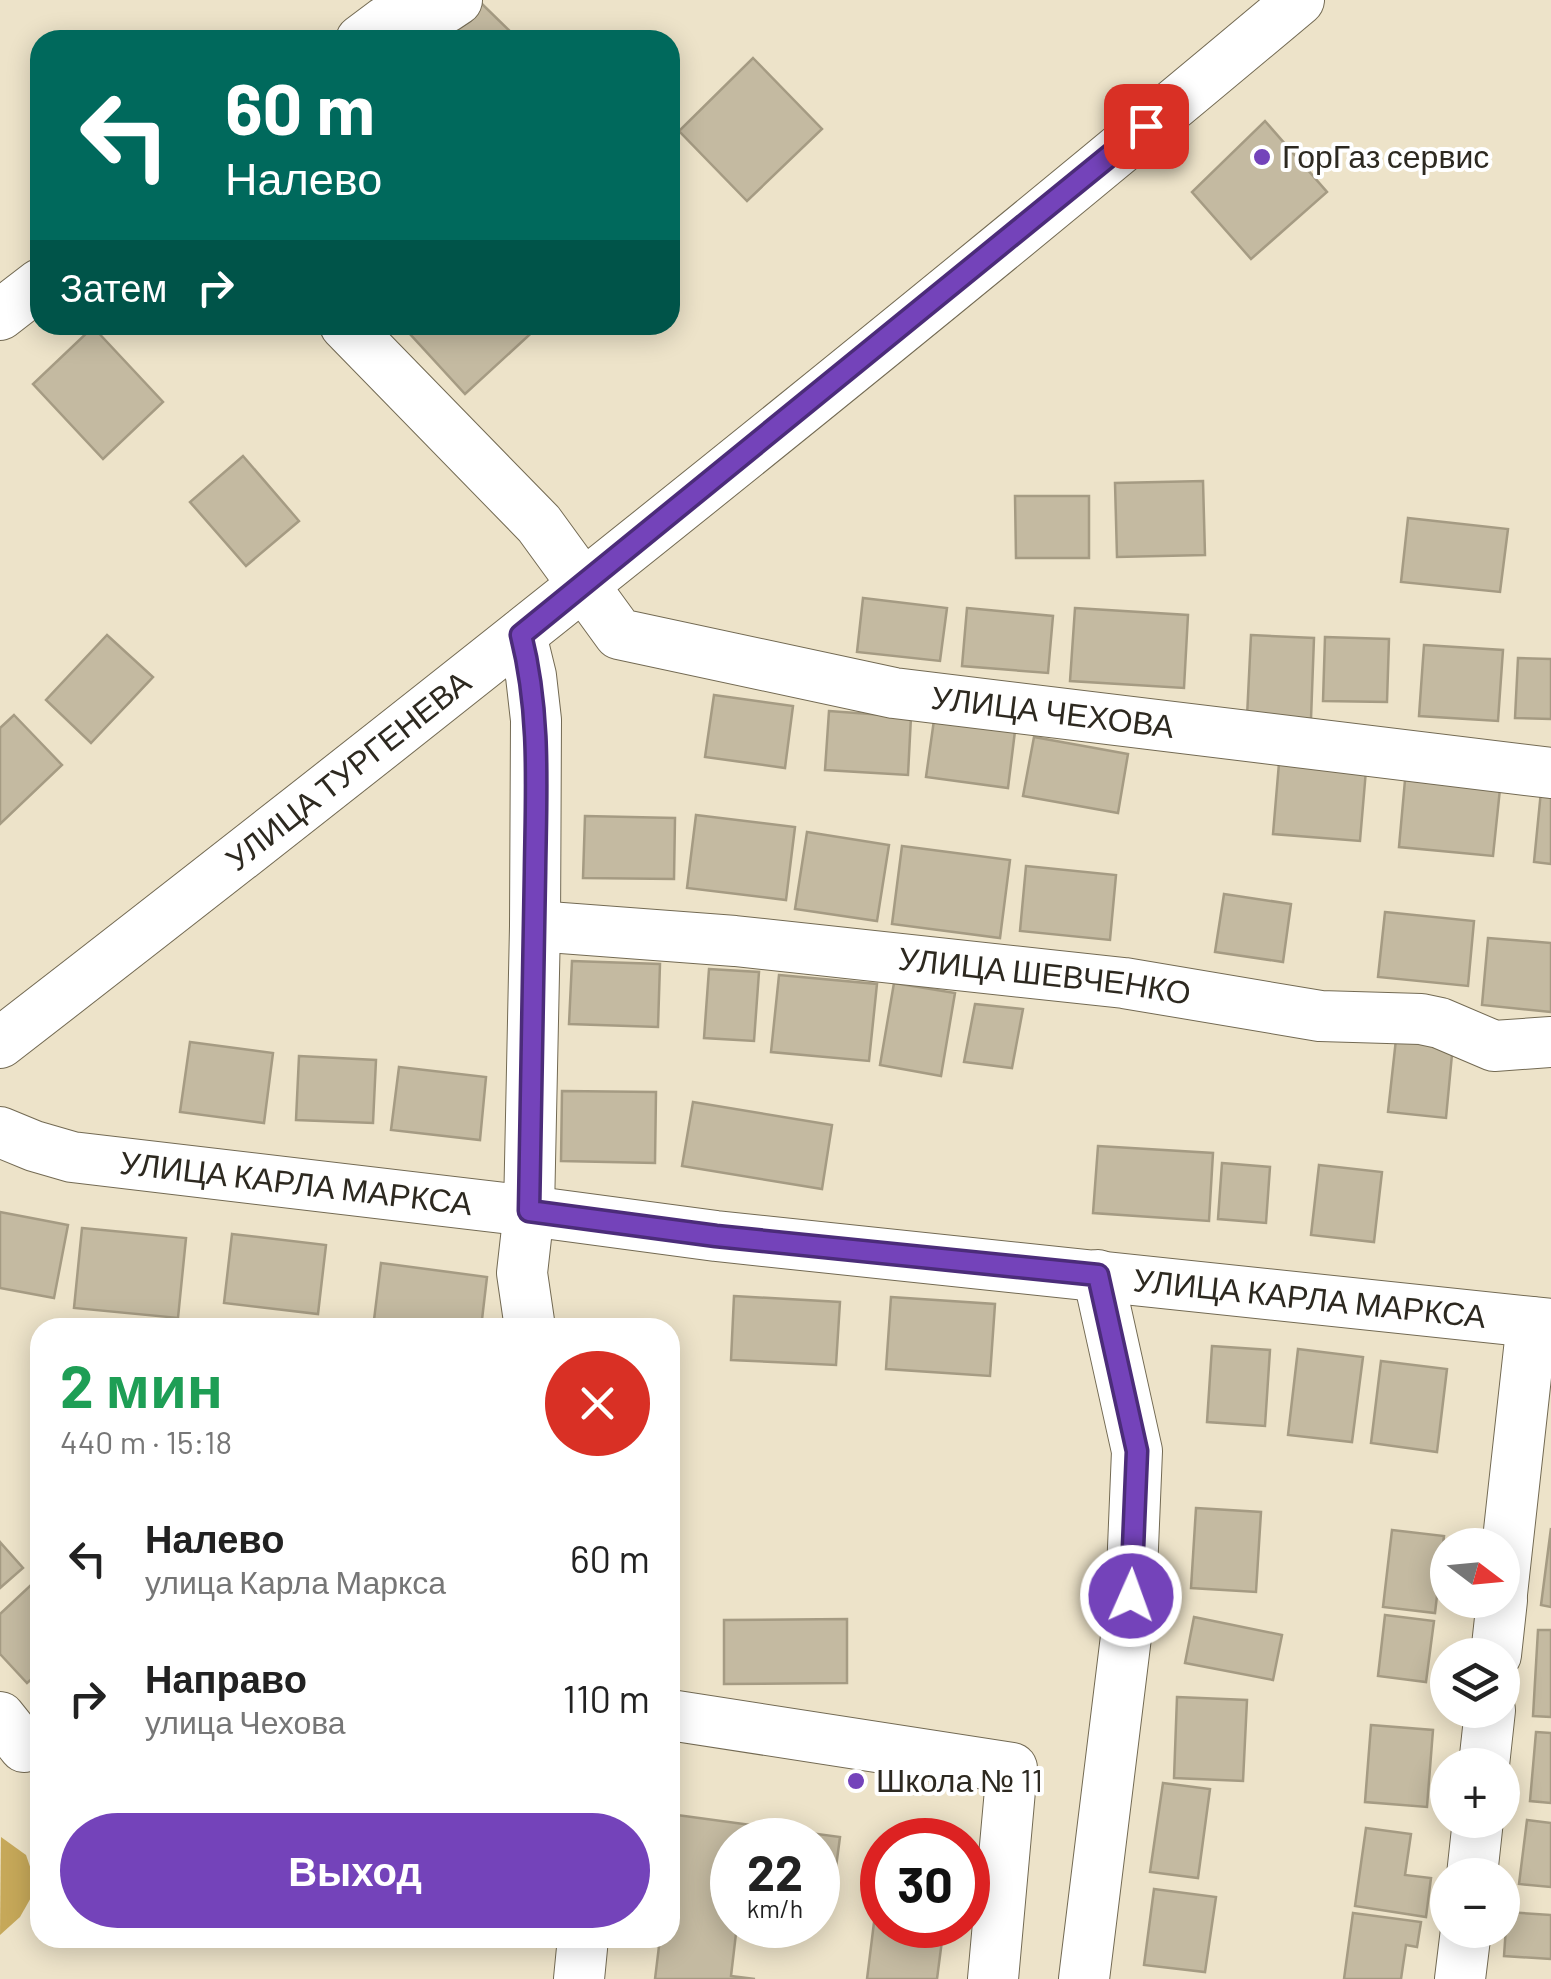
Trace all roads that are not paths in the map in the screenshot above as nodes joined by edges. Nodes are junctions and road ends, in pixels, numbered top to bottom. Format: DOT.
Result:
graph roads {
  1 [pos="458,0"];
  2 [pos="1299,0"];
  3 [pos="374,30"];
  4 [pos="30,292"];
  5 [pos="0,315"];
  6 [pos="356,335"];
  7 [pos="584,586"];
  8 [pos="521,635"];
  9 [pos="1551,774"];
  10 [pos="535,926"];
  11 [pos="0,1042"];
  12 [pos="1551,1042"];
  13 [pos="0,1132"];
  14 [pos="529,1211"];
  15 [pos="1098,1275"];
  16 [pos="529,1318"];
  17 [pos="1542,1323"];
  18 [pos="1512,1528"];
  19 [pos="680,1717"];
  20 [pos="582,1948"];
  21 [pos="1464,1948"];
  22 [pos="578,1979"];
  23 [pos="994,1979"];
  24 [pos="1084,1979"];
  25 [pos="1460,1979"];
  1 -- 3 [label="street"];
  2 -- 7 [label="street, УЛИЦА ТУРГЕНЕВА"];
  4 -- 5 [label="street"];
  6 -- 7 [label="street, УЛИЦА ЧЕХОВА"];
  7 -- 8 [label="street, УЛИЦА ТУРГЕНЕВА"];
  7 -- 9 [label="street, УЛИЦА ЧЕХОВА"];
  8 -- 10 [label="street"];
  8 -- 11 [label="street, УЛИЦА ТУРГЕНЕВА"];
  10 -- 12 [label="street, УЛИЦА ШЕВЧЕНКО"];
  10 -- 14 [label="street"];
  13 -- 14 [label="street, УЛИЦА КАРЛА МАРКСА"];
  14 -- 15 [label="street, УЛИЦА КАРЛА МАРКСА"];
  14 -- 16 [label="street"];
  15 -- 17 [label="street, УЛИЦА КАРЛА МАРКСА"];
  15 -- 24 [label="street"];
  17 -- 18 [label="street"];
  19 -- 23 [label="street"];
  20 -- 22 [label="street"];
  21 -- 25 [label="street"];
}
